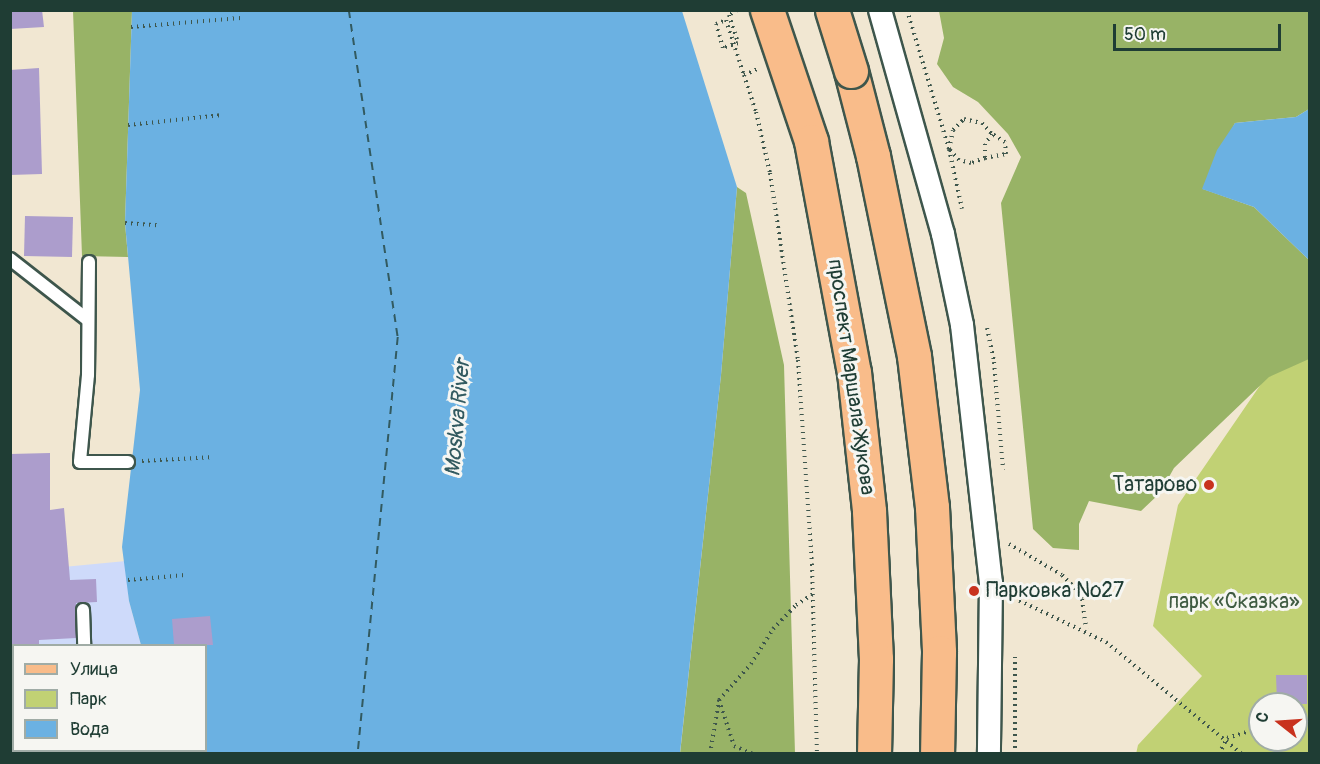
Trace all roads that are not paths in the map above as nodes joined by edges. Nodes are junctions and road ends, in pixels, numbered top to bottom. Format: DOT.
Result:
graph roads {
  1 [pos="768,10"];
  2 [pos="832,10"];
  3 [pos="880,10"];
  4 [pos="10,259"];
  5 [pos="89,262"];
  6 [pos="88,320"];
  7 [pos="128,462"];
  8 [pos="83,610"];
  9 [pos="84,644"];
  10 [pos="874,753"];
  11 [pos="937,753"];
  12 [pos="989,753"];
  1 -- 10 [label="main road, проспект Маршала Жукова, bridge"];
  2 -- 11 [label="main road, bridge"];
  3 -- 12 [label="street"];
  4 -- 6 [label="lane"];
  5 -- 6 [label="lane"];
  6 -- 7 [label="lane"];
  8 -- 9 [label="lane"];
}
